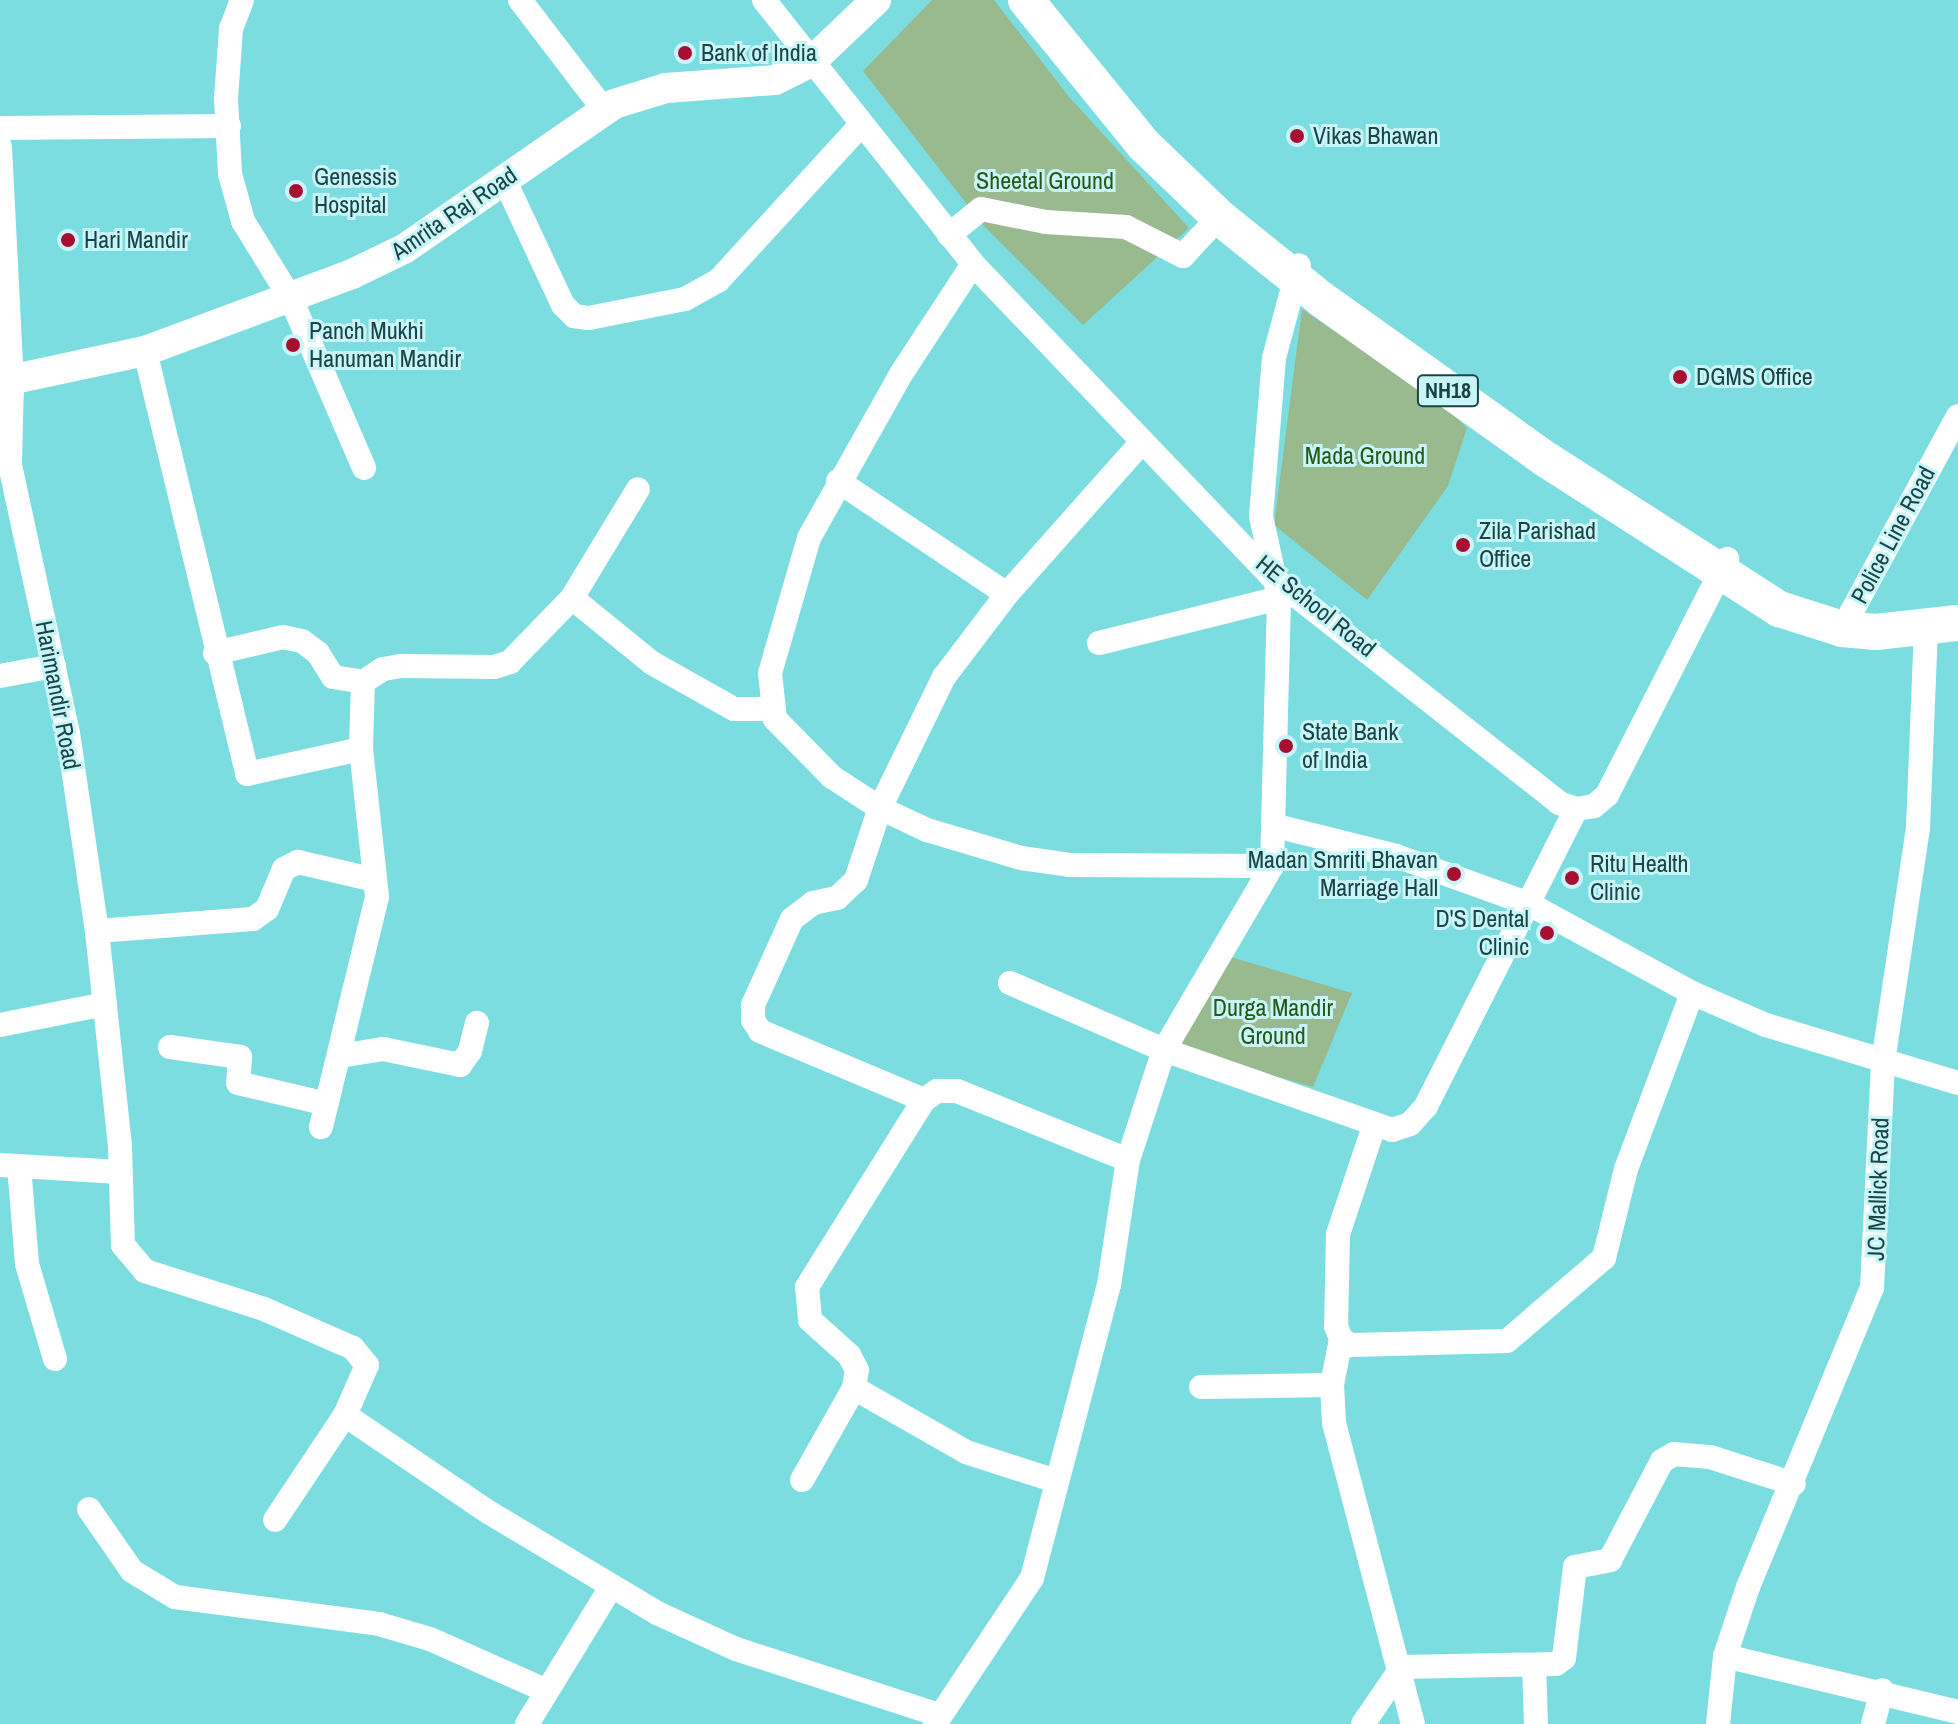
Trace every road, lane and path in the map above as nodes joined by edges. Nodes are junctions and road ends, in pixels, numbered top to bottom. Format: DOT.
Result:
graph roads {
  1 [pos="242,0"];
  2 [pos="520,0"];
  3 [pos="764,0"];
  4 [pos="876,0"];
  5 [pos="1026,0"];
  6 [pos="1049,0"];
  7 [pos="811,62"];
  8 [pos="604,110"];
  9 [pos="229,126"];
  10 [pos="860,126"];
  11 [pos="0,128"];
  12 [pos="0,147"];
  13 [pos="504,179"];
  14 [pos="1219,217"];
  15 [pos="949,235"];
  16 [pos="973,264"];
  17 [pos="1297,268"];
  18 [pos="291,299"];
  19 [pos="145,351"];
  20 [pos="6,382"];
  21 [pos="1958,416"];
  22 [pos="1141,443"];
  23 [pos="364,468"];
  24 [pos="838,481"];
  25 [pos="638,489"];
  26 [pos="1724,565"];
  27 [pos="1275,587"];
  28 [pos="1007,594"];
  29 [pos="572,598"];
  30 [pos="1958,604"];
  31 [pos="1851,613"];
  32 [pos="1942,626"];
  33 [pos="1099,643"];
  34 [pos="215,653"];
  35 [pos="54,666"];
  36 [pos="0,676"];
  37 [pos="363,682"];
  38 [pos="773,709"];
  39 [pos="361,749"];
  40 [pos="880,808"];
  41 [pos="1576,809"];
  42 [pos="1276,826"];
  43 [pos="1272,866"];
  44 [pos="375,880"];
  45 [pos="1529,904"];
  46 [pos="97,931"];
  47 [pos="1010,983"];
  48 [pos="1692,993"];
  49 [pos="105,1004"];
  50 [pos="477,1023"];
  51 [pos="0,1025"];
  52 [pos="170,1047"];
  53 [pos="1164,1050"];
  54 [pos="340,1056"];
  55 [pos="1883,1062"];
  56 [pos="1958,1083"];
  57 [pos="924,1100"];
  58 [pos="1374,1126"];
  59 [pos="1128,1160"];
  60 [pos="9,1165"];
  61 [pos="120,1172"];
  62 [pos="1341,1339"];
  63 [pos="55,1359"];
  64 [pos="1332,1385"];
  65 [pos="1201,1387"];
  66 [pos="854,1388"];
  67 [pos="345,1415"];
  68 [pos="802,1480"];
  69 [pos="1056,1481"];
  70 [pos="1794,1484"];
  71 [pos="89,1509"];
  72 [pos="275,1520"];
  73 [pos="611,1587"];
  74 [pos="1725,1656"];
  75 [pos="1534,1665"];
  76 [pos="1402,1667"];
  77 [pos="1882,1690"];
  78 [pos="547,1691"];
  79 [pos="1958,1712"];
  80 [pos="937,1720"];
  81 [pos="527,1724"];
  82 [pos="1363,1724"];
  83 [pos="1413,1724"];
  84 [pos="1536,1724"];
  85 [pos="1718,1724"];
  86 [pos="1873,1724"];
  1 -- 9 [label="street"];
  2 -- 8 [label="street"];
  3 -- 7 [label="street, HE School Road"];
  4 -- 7 [label="main road, Amrita Raj Road"];
  5 -- 14 [label="highway, NH18"];
  6 -- 17 [label="highway, NH18"];
  7 -- 8 [label="main road, Amrita Raj Road"];
  7 -- 10 [label="street, HE School Road"];
  8 -- 13 [label="main road, Amrita Raj Road"];
  9 -- 11 [label="street"];
  9 -- 18 [label="street"];
  10 -- 13 [label="street"];
  10 -- 15 [label="street, HE School Road"];
  12 -- 20 [label="street, Harimandir Road"];
  13 -- 18 [label="main road, Amrita Raj Road"];
  14 -- 15 [label="street"];
  14 -- 17 [label="highway, NH18"];
  15 -- 16 [label="street, HE School Road"];
  16 -- 22 [label="street, HE School Road"];
  16 -- 24 [label="street"];
  17 -- 26 [label="highway, NH18"];
  17 -- 27 [label="street"];
  18 -- 19 [label="main road, Amrita Raj Road"];
  18 -- 23 [label="street"];
  19 -- 20 [label="main road, Amrita Raj Road"];
  19 -- 34 [label="street"];
  20 -- 35 [label="street, Harimandir Road"];
  21 -- 31 [label="street, Police Line Road"];
  22 -- 27 [label="street, HE School Road"];
  22 -- 28 [label="street"];
  24 -- 28 [label="street"];
  24 -- 38 [label="street"];
  25 -- 29 [label="street"];
  26 -- 31 [label="highway, NH18"];
  26 -- 32 [label="highway, NH18"];
  26 -- 41 [label="street"];
  27 -- 33 [label="street"];
  27 -- 41 [label="street, HE School Road"];
  27 -- 42 [label="street"];
  28 -- 40 [label="street"];
  29 -- 37 [label="street"];
  29 -- 38 [label="street"];
  30 -- 31 [label="highway, NH18"];
  32 -- 55 [label="street, JC Mallick Road"];
  34 -- 37 [label="street"];
  34 -- 39 [label="street"];
  35 -- 36 [label="street"];
  35 -- 46 [label="street, Harimandir Road"];
  37 -- 39 [label="street"];
  38 -- 40 [label="street"];
  39 -- 44 [label="street"];
  40 -- 43 [label="street"];
  40 -- 57 [label="street"];
  41 -- 45 [label="street"];
  42 -- 43 [label="street"];
  42 -- 45 [label="street"];
  43 -- 53 [label="street"];
  44 -- 46 [label="street"];
  44 -- 54 [label="street"];
  45 -- 48 [label="street"];
  45 -- 58 [label="street"];
  46 -- 49 [label="street, Harimandir Road"];
  47 -- 53 [label="street"];
  48 -- 55 [label="street"];
  48 -- 62 [label="street"];
  49 -- 51 [label="street"];
  49 -- 61 [label="street, Harimandir Road"];
  50 -- 54 [label="street"];
  52 -- 54 [label="street"];
  53 -- 58 [label="street"];
  53 -- 59 [label="street"];
  55 -- 56 [label="street"];
  55 -- 70 [label="street, JC Mallick Road"];
  57 -- 59 [label="street"];
  57 -- 66 [label="street"];
  58 -- 62 [label="street"];
  59 -- 69 [label="street"];
  60 -- 61 [label="street"];
  60 -- 63 [label="street"];
  61 -- 67 [label="street, Harimandir Road"];
  62 -- 64 [label="street"];
  64 -- 65 [label="street"];
  64 -- 76 [label="street"];
  66 -- 68 [label="street"];
  66 -- 69 [label="street"];
  67 -- 72 [label="street"];
  67 -- 73 [label="street"];
  69 -- 80 [label="street"];
  70 -- 74 [label="street, JC Mallick Road"];
  70 -- 75 [label="street"];
  71 -- 78 [label="street"];
  73 -- 78 [label="street"];
  73 -- 80 [label="street"];
  74 -- 77 [label="street"];
  74 -- 85 [label="street, JC Mallick Road"];
  75 -- 76 [label="street"];
  75 -- 84 [label="street"];
  76 -- 82 [label="street"];
  76 -- 83 [label="street"];
  77 -- 79 [label="street"];
  77 -- 86 [label="street"];
  78 -- 81 [label="street"];
}
